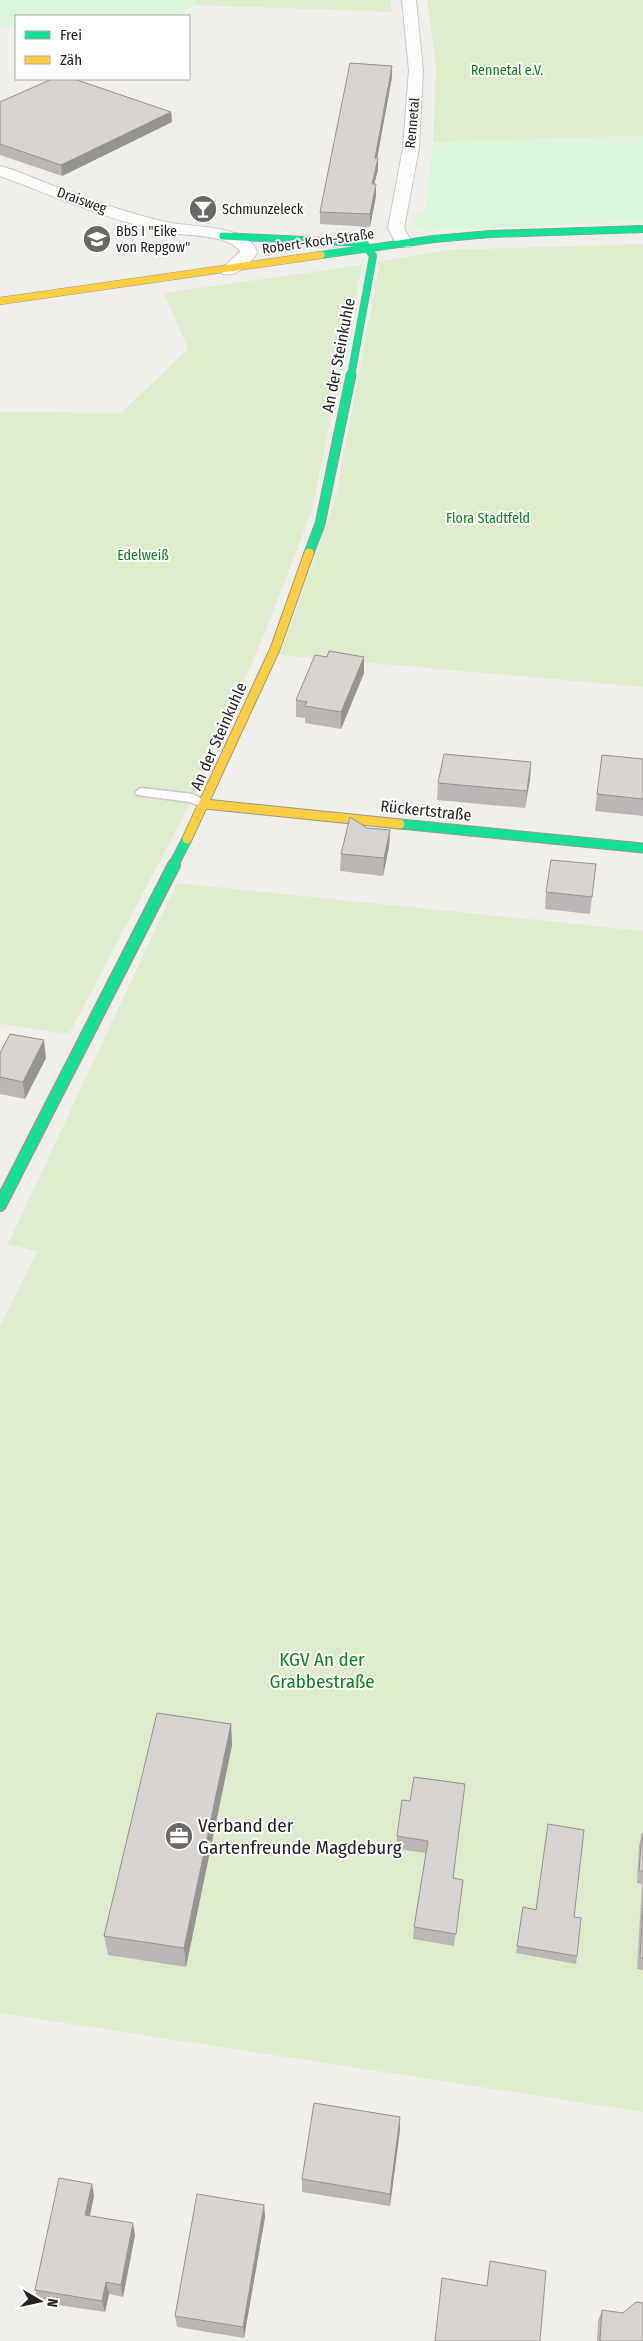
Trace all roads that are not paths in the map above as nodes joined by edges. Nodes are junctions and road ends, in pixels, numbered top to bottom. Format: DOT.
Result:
graph roads {
  1 [pos="409,0"];
  2 [pos="0,171"];
  3 [pos="643,229"];
  4 [pos="224,236"];
  5 [pos="404,243"];
  6 [pos="368,249"];
  7 [pos="229,270"];
  8 [pos="0,302"];
  9 [pos="141,792"];
  10 [pos="205,804"];
  11 [pos="643,848"];
  12 [pos="7,1179"];
  13 [pos="0,1205"];
  1 -- 5 [label="street, Rennetal"];
  2 -- 4 [label="street, Draisweg"];
  3 -- 5 [label="street, Robert-Koch-Straße"];
  4 -- 6 [label="street, Draisweg"];
  4 -- 7 [label="street, Draisweg"];
  5 -- 6 [label="street, Robert-Koch-Straße"];
  6 -- 7 [label="street, Robert-Koch-Straße"];
  6 -- 10 [label="street, An der Steinkuhle"];
  7 -- 8 [label="street, Robert-Koch-Straße"];
  9 -- 10 [label="lane"];
  10 -- 11 [label="street, Rückertstraße"];
  10 -- 12 [label="street, An der Steinkuhle"];
  12 -- 13 [label="street, An der Steinkuhle"];
}
